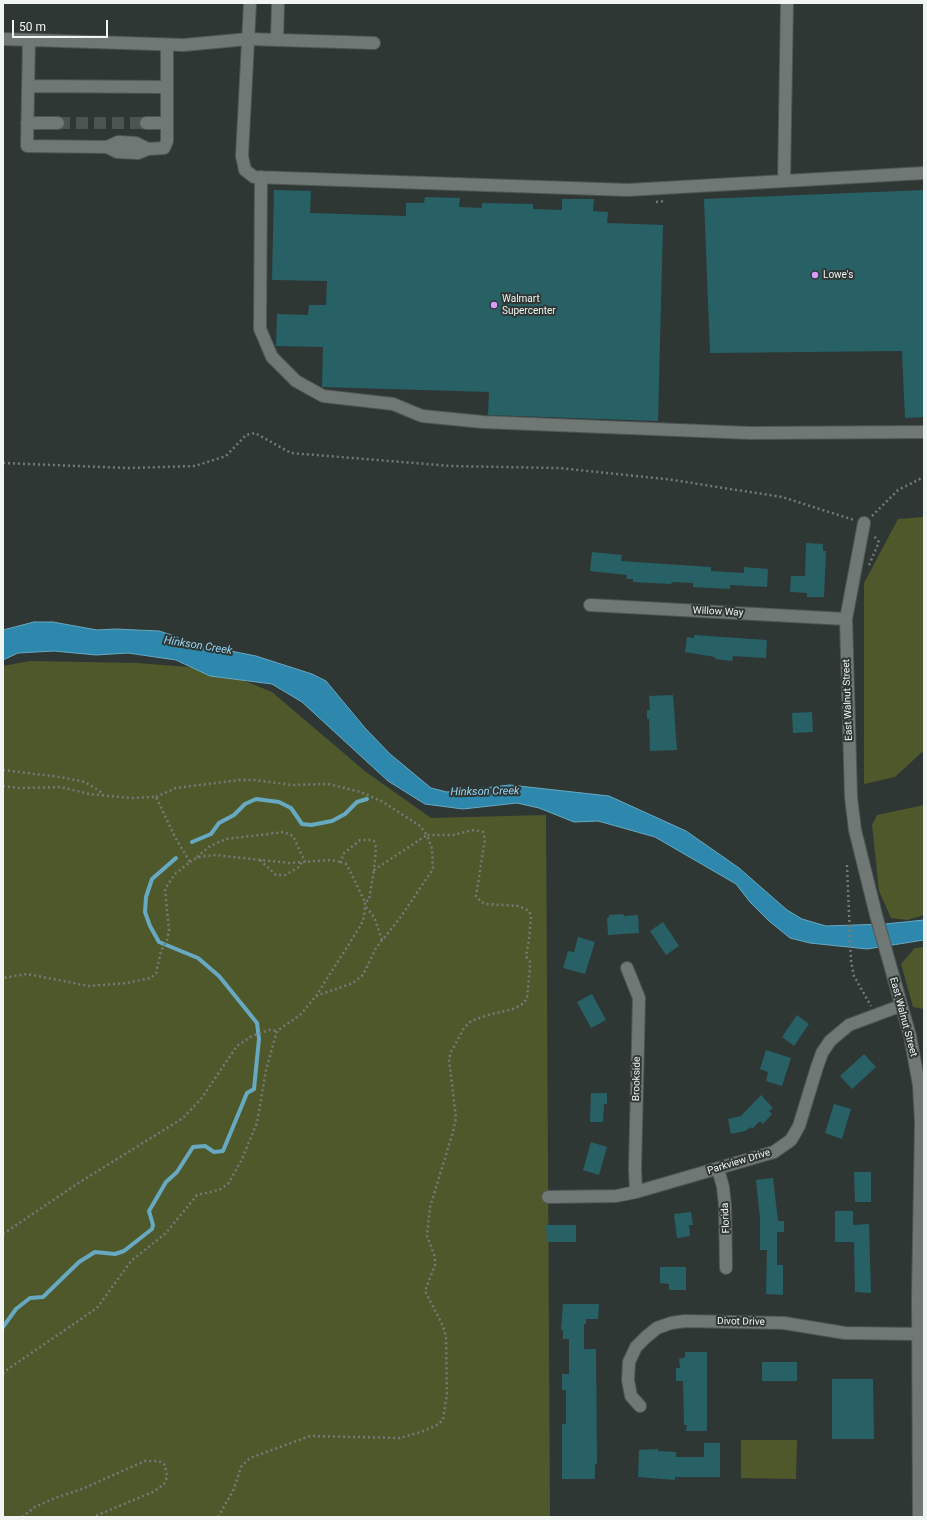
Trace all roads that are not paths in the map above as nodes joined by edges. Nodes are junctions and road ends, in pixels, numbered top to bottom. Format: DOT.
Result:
graph roads {
  1 [pos="250,3"];
  2 [pos="278,3"];
  3 [pos="787,3"];
  4 [pos="3,39"];
  5 [pos="248,39"];
  6 [pos="28,40"];
  7 [pos="277,40"];
  8 [pos="374,43"];
  9 [pos="167,45"];
  10 [pos="28,86"];
  11 [pos="167,87"];
  12 [pos="27,123"];
  13 [pos="58,123"];
  14 [pos="146,123"];
  15 [pos="167,123"];
  16 [pos="924,174"];
  17 [pos="261,177"];
  18 [pos="784,181"];
  19 [pos="924,432"];
  20 [pos="864,523"];
  21 [pos="590,605"];
  22 [pos="846,619"];
  23 [pos="627,968"];
  24 [pos="900,1006"];
  25 [pos="718,1169"];
  26 [pos="636,1192"];
  27 [pos="548,1197"];
  28 [pos="726,1268"];
  29 [pos="918,1334"];
  30 [pos="640,1406"];
  31 [pos="919,1517"];
  1 -- 5 [label="street"];
  2 -- 7 [label="street"];
  3 -- 18 [label="street"];
  4 -- 6 [label="street"];
  5 -- 7 [label="street"];
  5 -- 9 [label="street"];
  5 -- 17 [label="street"];
  6 -- 9 [label="street"];
  6 -- 10 [label="street"];
  7 -- 8 [label="street"];
  9 -- 11 [label="street"];
  10 -- 11 [label="street"];
  10 -- 12 [label="street"];
  11 -- 15 [label="street"];
  12 -- 13 [label="street"];
  12 -- 15 [label="street"];
  14 -- 15 [label="street"];
  16 -- 18 [label="street"];
  17 -- 18 [label="street"];
  17 -- 19 [label="street"];
  20 -- 22 [label="street, East Walnut Street"];
  21 -- 22 [label="street, Willow Way"];
  22 -- 24 [label="street, East Walnut Street"];
  23 -- 26 [label="street, Brookside"];
  24 -- 25 [label="street, Parkview Drive"];
  24 -- 29 [label="street, East Walnut Street"];
  25 -- 26 [label="street, Parkview Drive"];
  25 -- 28 [label="street, Florida"];
  26 -- 27 [label="street, Parkview Drive"];
  29 -- 30 [label="street, Divot Drive"];
  29 -- 31 [label="street, East Walnut Street"];
}
